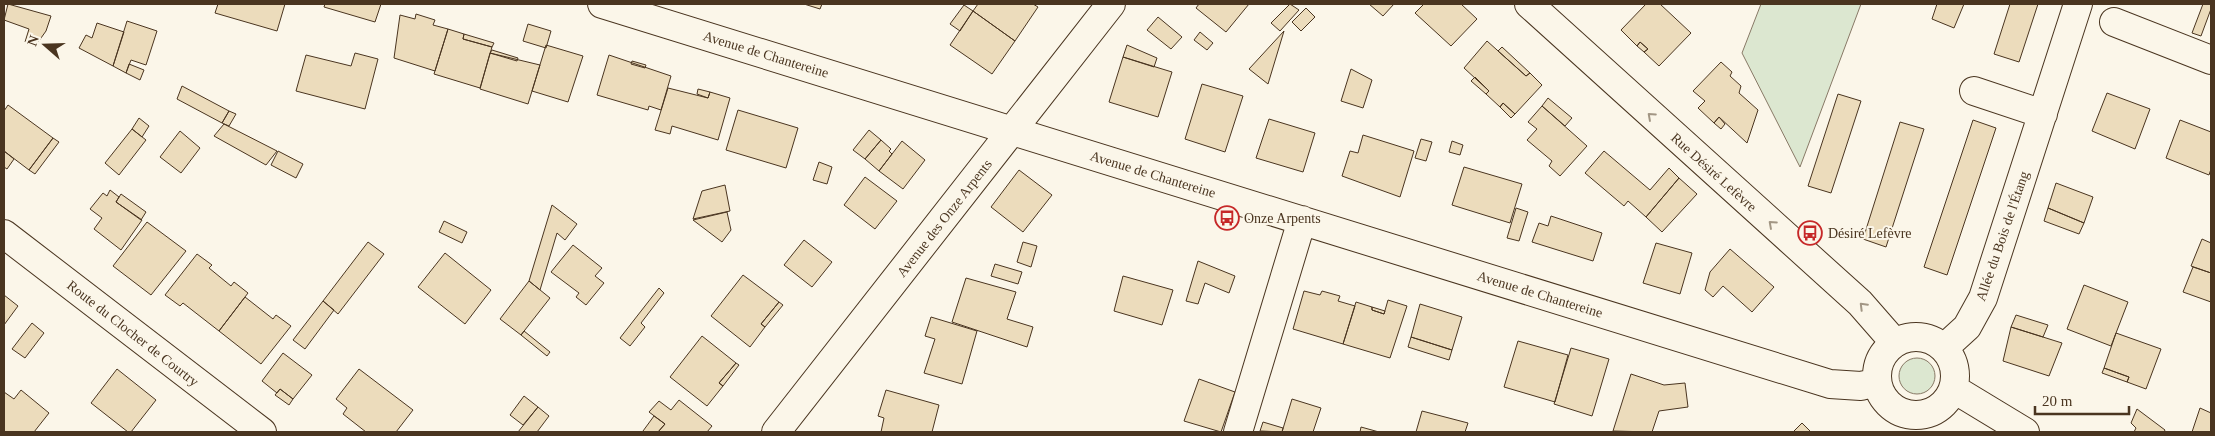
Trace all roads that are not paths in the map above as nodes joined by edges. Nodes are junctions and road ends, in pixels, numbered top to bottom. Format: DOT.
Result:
graph roads {
  1 [pos="602,4"];
  2 [pos="1111,4"];
  3 [pos="1529,4"];
  4 [pos="2078,4"];
  5 [pos="2114,22"];
  6 [pos="2211,60"];
  7 [pos="1974,91"];
  8 [pos="2043,114"];
  9 [pos="1012,131"];
  10 [pos="1302,220"];
  11 [pos="4,234"];
  12 [pos="1895,343"];
  13 [pos="1944,348"];
  14 [pos="1877,382"];
  15 [pos="1954,389"];
  16 [pos="1896,421"];
  17 [pos="1931,421"];
  18 [pos="262,432"];
  19 [pos="776,432"];
  20 [pos="1238,432"];
  21 [pos="2025,432"];
  1 -- 9 [label="street, Avenue de Chantereine"];
  2 -- 9 [label="street, Avenue des Onze Arpents"];
  12 -- 3 [label="street, Rue Désiré Lefèvre, one-way"];
  4 -- 8 [label="street, Allée du Bois de l'Étang"];
  5 -- 6 [label="street"];
  7 -- 8 [label="street"];
  8 -- 13 [label="street, Allée du Bois de l'Étang"];
  9 -- 10 [label="street, Avenue de Chantereine"];
  9 -- 19 [label="street, Avenue des Onze Arpents"];
  10 -- 14 [label="street, Avenue de Chantereine"];
  10 -- 20 [label="street"];
  11 -- 18 [label="street, Route du Clocher de Courtry"];
  12 -- 13 [label="street"];
  12 -- 14 [label="street"];
  13 -- 15 [label="street"];
  14 -- 16 [label="street"];
  15 -- 17 [label="street"];
  15 -- 21 [label="street"];
  16 -- 17 [label="street"];
}
